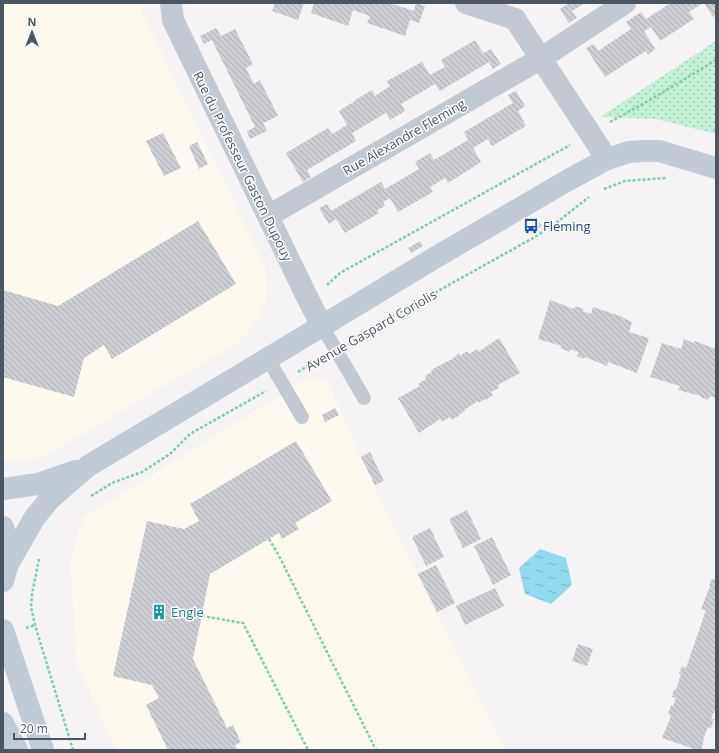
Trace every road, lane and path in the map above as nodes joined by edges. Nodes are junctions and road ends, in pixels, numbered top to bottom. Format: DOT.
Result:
graph roads {
  1 [pos="171,3"];
  2 [pos="466,3"];
  3 [pos="626,3"];
  4 [pos="518,11"];
  5 [pos="540,59"];
  6 [pos="716,60"];
  7 [pos="590,133"];
  8 [pos="607,159"];
  9 [pos="716,168"];
  10 [pos="669,178"];
  11 [pos="602,190"];
  12 [pos="592,195"];
  13 [pos="268,216"];
  14 [pos="322,326"];
  15 [pos="335,350"];
  16 [pos="268,359"];
  17 [pos="282,382"];
  18 [pos="364,398"];
  19 [pos="302,417"];
  20 [pos="88,466"];
  21 [pos="3,489"];
  22 [pos="87,499"];
  23 [pos="3,527"];
  24 [pos="269,539"];
  25 [pos="41,554"];
  26 [pos="6,572"];
  27 [pos="202,616"];
  28 [pos="3,630"];
  29 [pos="3,722"];
  30 [pos="17,750"];
  31 [pos="43,750"];
  32 [pos="73,750"];
  33 [pos="308,750"];
  34 [pos="376,750"];
  1 -- 13 [label="street, Rue du Professeur Gaston Dupouy"];
  2 -- 4 [label="street"];
  3 -- 5 [label="street, Rue Alexandre Fleming"];
  4 -- 5 [label="street"];
  5 -- 7 [label="street"];
  5 -- 13 [label="street, Rue Alexandre Fleming"];
  6 -- 7 [label="path"];
  7 -- 8 [label="street"];
  8 -- 9 [label="street, Avenue Gaspard Coriolis"];
  8 -- 14 [label="street, Avenue Gaspard Coriolis"];
  10 -- 11 [label="path"];
  12 -- 15 [label="path, Avenue Gaspard Coriolis"];
  13 -- 14 [label="street, Rue du Professeur Gaston Dupouy"];
  14 -- 15 [label="lane"];
  14 -- 16 [label="street, Avenue Gaspard Coriolis"];
  15 -- 17 [label="path, Avenue Gaspard Coriolis"];
  15 -- 18 [label="lane"];
  16 -- 17 [label="lane"];
  16 -- 20 [label="street, Avenue Gaspard Coriolis"];
  17 -- 19 [label="lane"];
  17 -- 22 [label="path, Avenue Gaspard Coriolis"];
  20 -- 21 [label="street, Avenue Gaspard Coriolis"];
  20 -- 26 [label="street, Avenue Gaspard Coriolis"];
  23 -- 26 [label="street"];
  24 -- 34 [label="path"];
  25 -- 32 [label="path"];
  27 -- 33 [label="path"];
  28 -- 31 [label="street"];
  29 -- 30 [label="street"];
}
